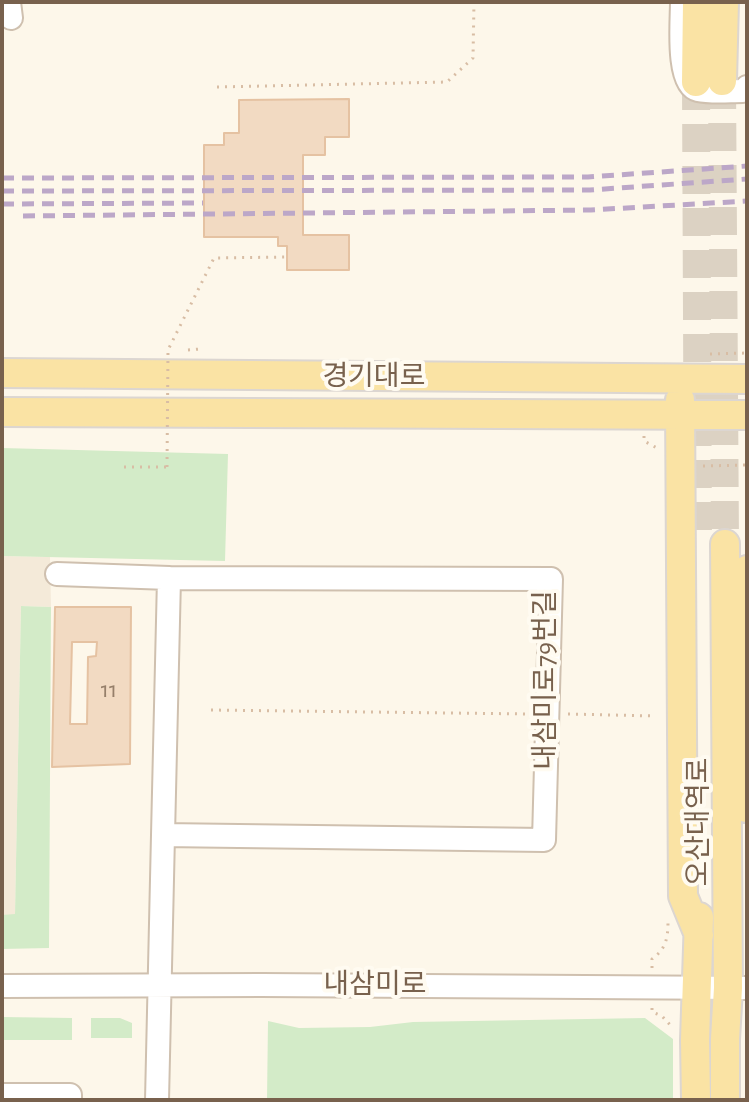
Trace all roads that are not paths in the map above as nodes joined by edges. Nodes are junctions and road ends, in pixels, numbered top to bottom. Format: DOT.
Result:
graph roads {
  1 [pos="682,2"];
  2 [pos="697,2"];
  3 [pos="724,2"];
  4 [pos="722,83"];
  5 [pos="2,373"];
  6 [pos="680,379"];
  7 [pos="747,379"];
  8 [pos="2,412"];
  9 [pos="747,415"];
  10 [pos="680,416"];
  11 [pos="711,544"];
  12 [pos="747,570"];
  13 [pos="57,574"];
  14 [pos="169,578"];
  15 [pos="163,835"];
  16 [pos="713,934"];
  17 [pos="160,985"];
  18 [pos="2,986"];
  19 [pos="697,987"];
  20 [pos="737,988"];
  21 [pos="2,1095"];
  22 [pos="70,1100"];
  23 [pos="157,1100"];
  24 [pos="696,1100"];
  25 [pos="725,1100"];
  1 -- 4 [label="street"];
  2 -- 4 [label="main road"];
  3 -- 4 [label="main road"];
  5 -- 6 [label="main road, 경기대로"];
  6 -- 7 [label="main road, 경기대로"];
  6 -- 10 [label="main road"];
  8 -- 10 [label="main road, 경기대로"];
  9 -- 10 [label="main road, 경기대로"];
  10 -- 16 [label="main road"];
  11 -- 16 [label="main road, 오산대역로"];
  12 -- 16 [label="main road"];
  13 -- 14 [label="street"];
  14 -- 15 [label="street"];
  14 -- 15 [label="street, 내삼미로79번길"];
  15 -- 17 [label="street"];
  16 -- 19 [label="main road, 오산대역로"];
  16 -- 20 [label="main road, 오산대역로"];
  17 -- 18 [label="street, 내삼미로"];
  17 -- 19 [label="street, 내삼미로"];
  17 -- 23 [label="street"];
  19 -- 20 [label="street, 내삼미로"];
  19 -- 24 [label="main road, 오산대역로"];
  20 -- 25 [label="main road, 오산대역로"];
  21 -- 22 [label="street"];
}
